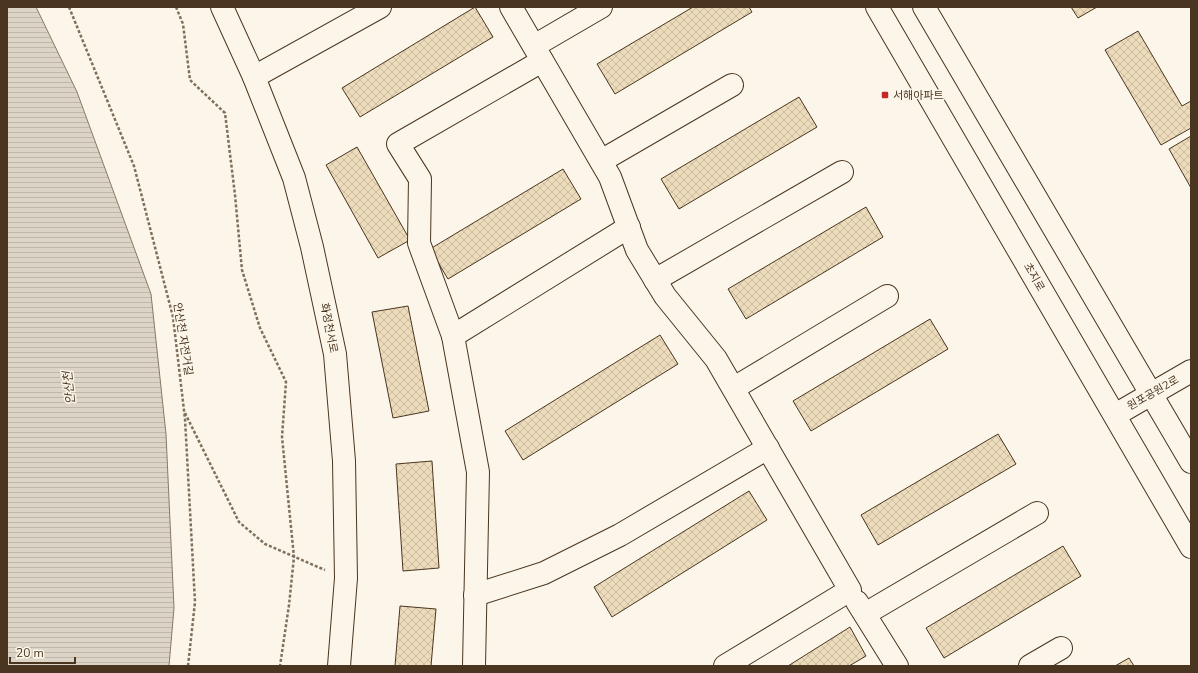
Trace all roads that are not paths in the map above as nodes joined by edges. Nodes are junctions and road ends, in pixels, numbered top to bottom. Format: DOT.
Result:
graph roads {
  1 [pos="222,7"];
  2 [pos="380,7"];
  3 [pos="511,7"];
  4 [pos="601,7"];
  5 [pos="877,7"];
  6 [pos="924,7"];
  7 [pos="538,53"];
  8 [pos="254,77"];
  9 [pos="732,85"];
  10 [pos="601,161"];
  11 [pos="842,172"];
  12 [pos="629,227"];
  13 [pos="655,280"];
  14 [pos="887,296"];
  15 [pos="453,336"];
  16 [pos="1191,371"];
  17 [pos="734,388"];
  18 [pos="1152,394"];
  19 [pos="1115,415"];
  20 [pos="768,448"];
  21 [pos="1191,462"];
  22 [pos="1037,513"];
  23 [pos="1191,547"];
  24 [pos="850,590"];
  25 [pos="475,595"];
  26 [pos="865,614"];
  27 [pos="1061,648"];
  28 [pos="339,666"];
  29 [pos="474,666"];
  30 [pos="725,666"];
  31 [pos="897,666"];
  32 [pos="1030,666"];
  1 -- 8 [label="street, 화정천서로"];
  2 -- 8 [label="street"];
  3 -- 7 [label="street"];
  4 -- 7 [label="street"];
  5 -- 19 [label="street, 초지로"];
  6 -- 18 [label="street"];
  7 -- 10 [label="street"];
  7 -- 15 [label="street"];
  8 -- 28 [label="street, 화정천서로"];
  9 -- 10 [label="street"];
  10 -- 12 [label="street"];
  11 -- 13 [label="street"];
  12 -- 13 [label="street"];
  12 -- 15 [label="street"];
  13 -- 17 [label="street"];
  14 -- 17 [label="street"];
  15 -- 25 [label="street"];
  16 -- 18 [label="street, 원포공원2로"];
  17 -- 20 [label="street"];
  18 -- 19 [label="street, 원포공원2로"];
  18 -- 21 [label="street"];
  19 -- 23 [label="street, 초지로"];
  20 -- 24 [label="street"];
  20 -- 25 [label="street"];
  22 -- 26 [label="street"];
  24 -- 26 [label="street"];
  24 -- 30 [label="street"];
  25 -- 29 [label="street"];
  26 -- 31 [label="street"];
  27 -- 32 [label="street"];
}
